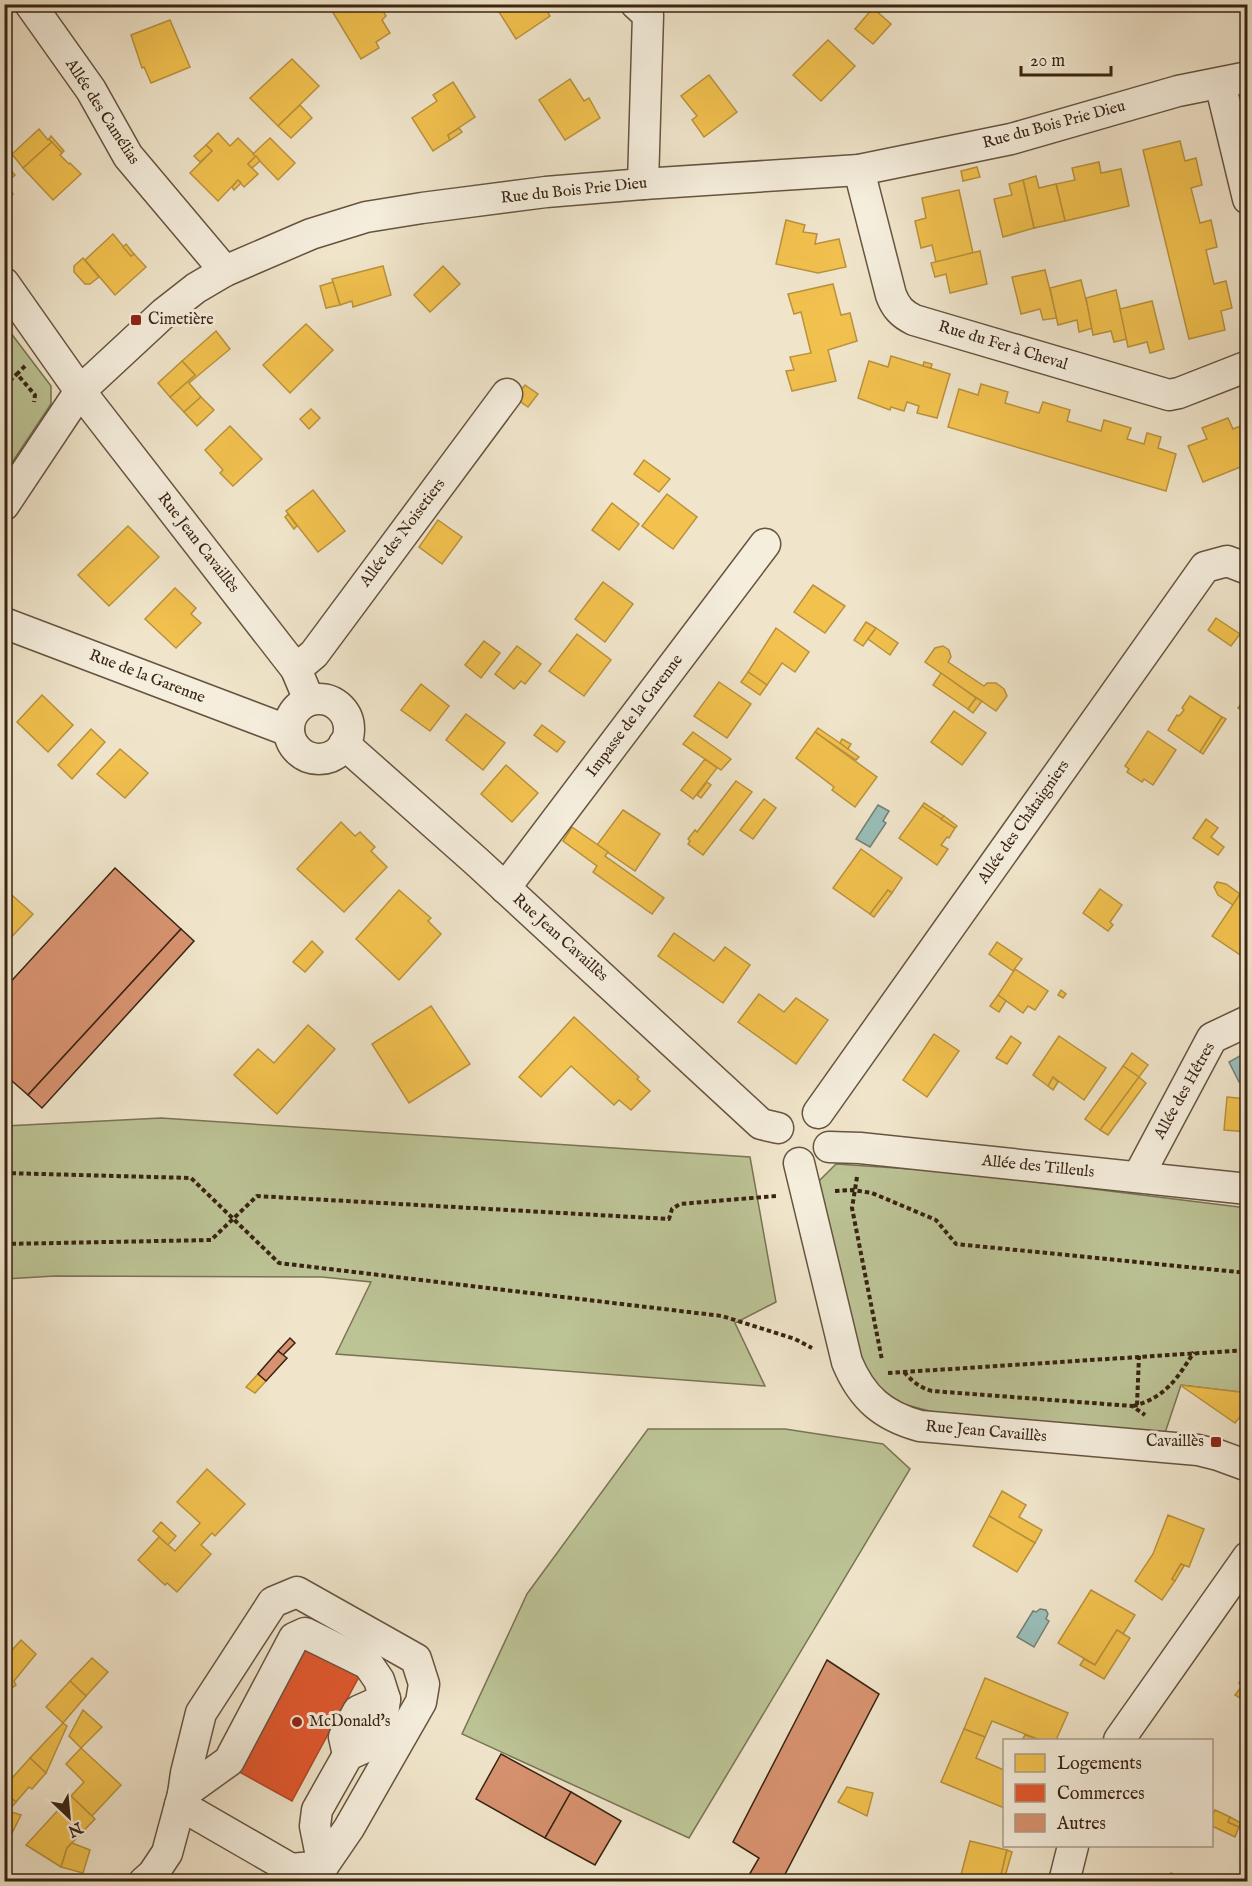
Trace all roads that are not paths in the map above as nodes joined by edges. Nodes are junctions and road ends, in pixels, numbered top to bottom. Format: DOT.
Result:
graph roads {
  1 [pos="30,4"];
  2 [pos="636,4"];
  3 [pos="1234,80"];
  4 [pos="860,170"];
  5 [pos="643,184"];
  6 [pos="1248,199"];
  7 [pos="225,271"];
  8 [pos="4,283"];
  9 [pos="1248,366"];
  10 [pos="80,391"];
  11 [pos="507,394"];
  12 [pos="4,505"];
  13 [pos="765,544"];
  14 [pos="1248,569"];
  15 [pos="4,623"];
  16 [pos="296,669"];
  17 [pos="309,700"];
  18 [pos="289,730"];
  19 [pos="344,744"];
  20 [pos="505,888"];
  21 [pos="1248,1020"];
  22 [pos="818,1113"];
  23 [pos="778,1128"];
  24 [pos="829,1147"];
  25 [pos="799,1163"];
  26 [pos="1138,1177"];
  27 [pos="1248,1189"];
  28 [pos="1248,1466"];
  29 [pos="1248,1557"];
  30 [pos="1120,1739"];
  31 [pos="182,1800"];
  32 [pos="1072,1847"];
  33 [pos="319,1874"];
  34 [pos="144,1881"];
  35 [pos="1064,1881"];
  1 -- 7 [label="street, Allée des Camélias"];
  2 -- 5 [label="street"];
  3 -- 4 [label="street, Rue du Bois Prie Dieu"];
  3 -- 6 [label="street"];
  4 -- 5 [label="street, Rue du Bois Prie Dieu"];
  4 -- 9 [label="street, Rue du Fer à Cheval"];
  5 -- 7 [label="street, Rue du Bois Prie Dieu"];
  7 -- 10 [label="street, Rue du Bois Prie Dieu"];
  8 -- 10 [label="street, Rue Jean Cavaillès"];
  10 -- 12 [label="street, Rue du Bois Prie Dieu"];
  10 -- 16 [label="street, Rue Jean Cavaillès"];
  11 -- 16 [label="street, Allée des Noisetiers"];
  13 -- 20 [label="street, Impasse de la Garenne"];
  14 -- 22 [label="street, Allée des Châtaigniers"];
  15 -- 18 [label="street, Rue de la Garenne"];
  16 -- 17 [label="street, Rue Jean Cavaillès"];
  17 -- 18 [label="street"];
  17 -- 19 [label="street"];
  18 -- 19 [label="street"];
  19 -- 20 [label="street, Rue Jean Cavaillès"];
  20 -- 23 [label="street, Rue Jean Cavaillès"];
  21 -- 26 [label="street, Allée des Hêtres"];
  22 -- 23 [label="street"];
  22 -- 24 [label="street"];
  23 -- 25 [label="street"];
  24 -- 25 [label="street"];
  24 -- 26 [label="street, Allée des Tilleuls"];
  25 -- 28 [label="street, Rue Jean Cavaillès"];
  26 -- 27 [label="street, Allée des Tilleuls"];
  29 -- 30 [label="street"];
  31 -- 33 [label="street"];
  31 -- 33 [label="street"];
  31 -- 33 [label="street"];
  31 -- 34 [label="street"];
  32 -- 35 [label="street"];
}
